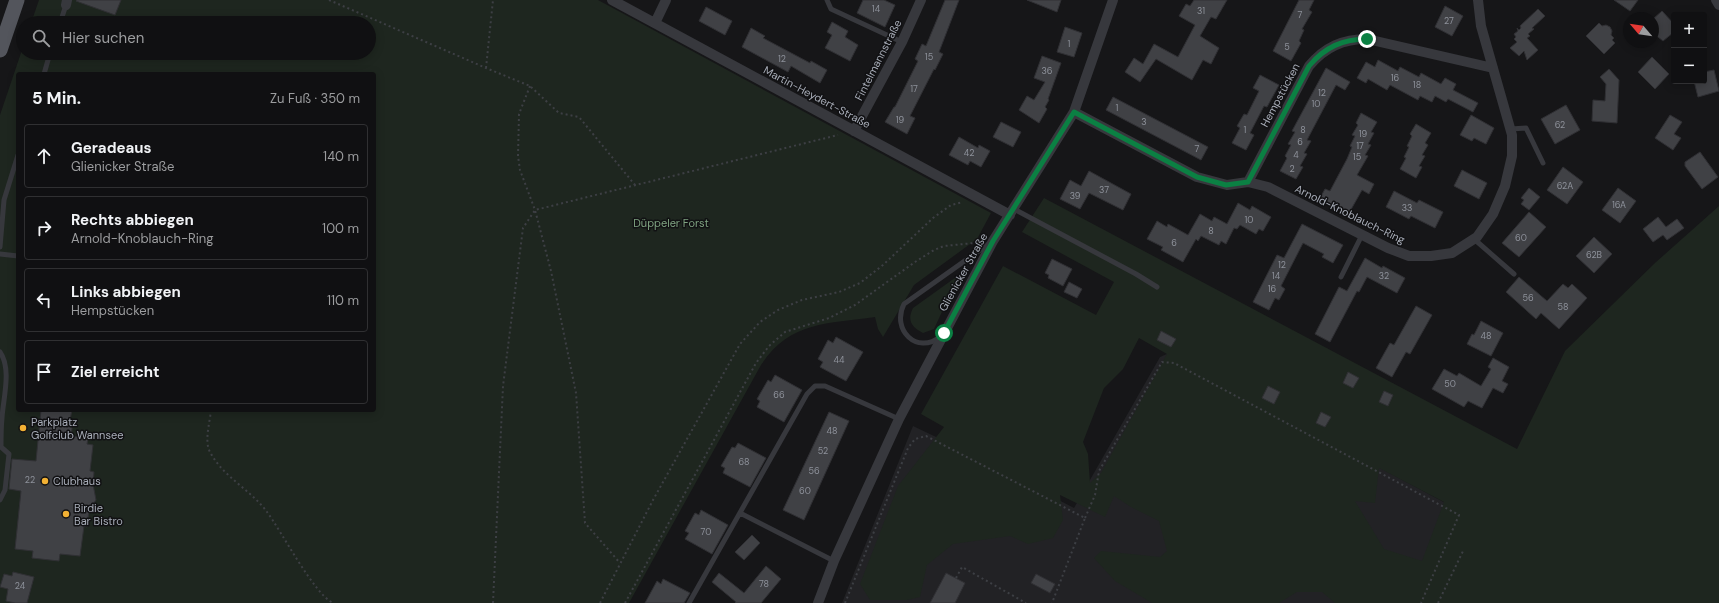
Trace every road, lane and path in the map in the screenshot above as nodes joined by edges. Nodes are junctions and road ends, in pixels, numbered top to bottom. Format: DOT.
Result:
graph roads {
  1 [pos="17,0"];
  2 [pos="329,0"];
  3 [pos="493,0"];
  4 [pos="612,0"];
  5 [pos="666,0"];
  6 [pos="827,0"];
  7 [pos="921,0"];
  8 [pos="1113,0"];
  9 [pos="1478,0"];
  10 [pos="1716,0"];
  11 [pos="67,2"];
  12 [pos="1719,5"];
  13 [pos="62,16"];
  14 [pos="366,16"];
  15 [pos="376,20"];
  16 [pos="654,23"];
  17 [pos="902,42"];
  18 [pos="0,50"];
  19 [pos="48,60"];
  20 [pos="486,68"];
  21 [pos="1493,68"];
  22 [pos="45,72"];
  23 [pos="530,86"];
  24 [pos="1074,112"];
  25 [pos="1511,129"];
  26 [pos="854,131"];
  27 [pos="16,161"];
  28 [pos="1543,163"];
  29 [pos="1248,182"];
  30 [pos="635,185"];
  31 [pos="951,205"];
  32 [pos="535,210"];
  33 [pos="1012,212"];
  34 [pos="1362,235"];
  35 [pos="1474,239"];
  36 [pos="993,241"];
  37 [pos="0,247"];
  38 [pos="0,254"];
  39 [pos="16,256"];
  40 [pos="1514,274"];
  41 [pos="1341,277"];
  42 [pos="1157,287"];
  43 [pos="944,333"];
  44 [pos="0,352"];
  45 [pos="211,412"];
  46 [pos="899,419"];
  47 [pos="0,500"];
  48 [pos="740,513"];
  49 [pos="1085,518"];
  50 [pos="1464,549"];
  51 [pos="834,561"];
  52 [pos="620,563"];
  53 [pos="956,578"];
  54 [pos="333,603"];
  55 [pos="493,603"];
  56 [pos="600,603"];
  57 [pos="625,603"];
  58 [pos="689,603"];
  59 [pos="818,603"];
  60 [pos="845,603"];
  61 [pos="1026,603"];
  62 [pos="1052,603"];
  63 [pos="1421,603"];
  64 [pos="1438,603"];
  1 -- 18 [label="main road"];
  2 -- 14 [label="path"];
  3 -- 20 [label="path"];
  4 -- 16 [label="street, Martin-Heydert-Straße"];
  5 -- 16 [label="street"];
  6 -- 17 [label="lane"];
  7 -- 17 [label="street, Fintelmannstraße"];
  8 -- 24 [label="street, Glienicker Straße"];
  9 -- 21 [label="street, Arnold-Knoblauch-Ring"];
  10 -- 12 [label="street"];
  11 -- 13 [label="lane"];
  15 -- 20 [label="path"];
  16 -- 26 [label="street, Martin-Heydert-Straße"];
  17 -- 26 [label="street, Fintelmannstraße"];
  19 -- 22 [label="lane"];
  20 -- 23 [label="path"];
  21 -- 25 [label="street, Arnold-Knoblauch-Ring"];
  21 -- 29 [label="street, Hempstücken"];
  23 -- 30 [label="path"];
  23 -- 32 [label="path"];
  24 -- 29 [label="street, Arnold-Knoblauch-Ring"];
  24 -- 33 [label="street, Glienicker Straße"];
  25 -- 28 [label="lane"];
  25 -- 35 [label="street, Arnold-Knoblauch-Ring"];
  26 -- 30 [label="path"];
  26 -- 33 [label="street, Martin-Heydert-Straße"];
  27 -- 37 [label="lane"];
  29 -- 34 [label="street, Arnold-Knoblauch-Ring"];
  30 -- 32 [label="path"];
  31 -- 52 [label="path"];
  32 -- 52 [label="path"];
  32 -- 55 [label="path"];
  33 -- 36 [label="street, Glienicker Straße"];
  33 -- 42 [label="lane"];
  34 -- 35 [label="street, Arnold-Knoblauch-Ring"];
  34 -- 41 [label="lane"];
  35 -- 40 [label="lane"];
  36 -- 43 [label="street, Glienicker Straße"];
  36 -- 43 [label="lane"];
  36 -- 57 [label="path"];
  38 -- 39 [label="lane"];
  43 -- 46 [label="street, Glienicker Straße"];
  44 -- 47 [label="lane"];
  45 -- 54 [label="path"];
  46 -- 48 [label="lane"];
  46 -- 51 [label="street, Glienicker Straße"];
  48 -- 51 [label="lane"];
  48 -- 58 [label="lane"];
  49 -- 60 [label="path"];
  49 -- 62 [label="path"];
  49 -- 63 [label="path"];
  50 -- 64 [label="path"];
  51 -- 59 [label="street, Glienicker Straße"];
  52 -- 56 [label="path"];
  53 -- 61 [label="path"];
}
